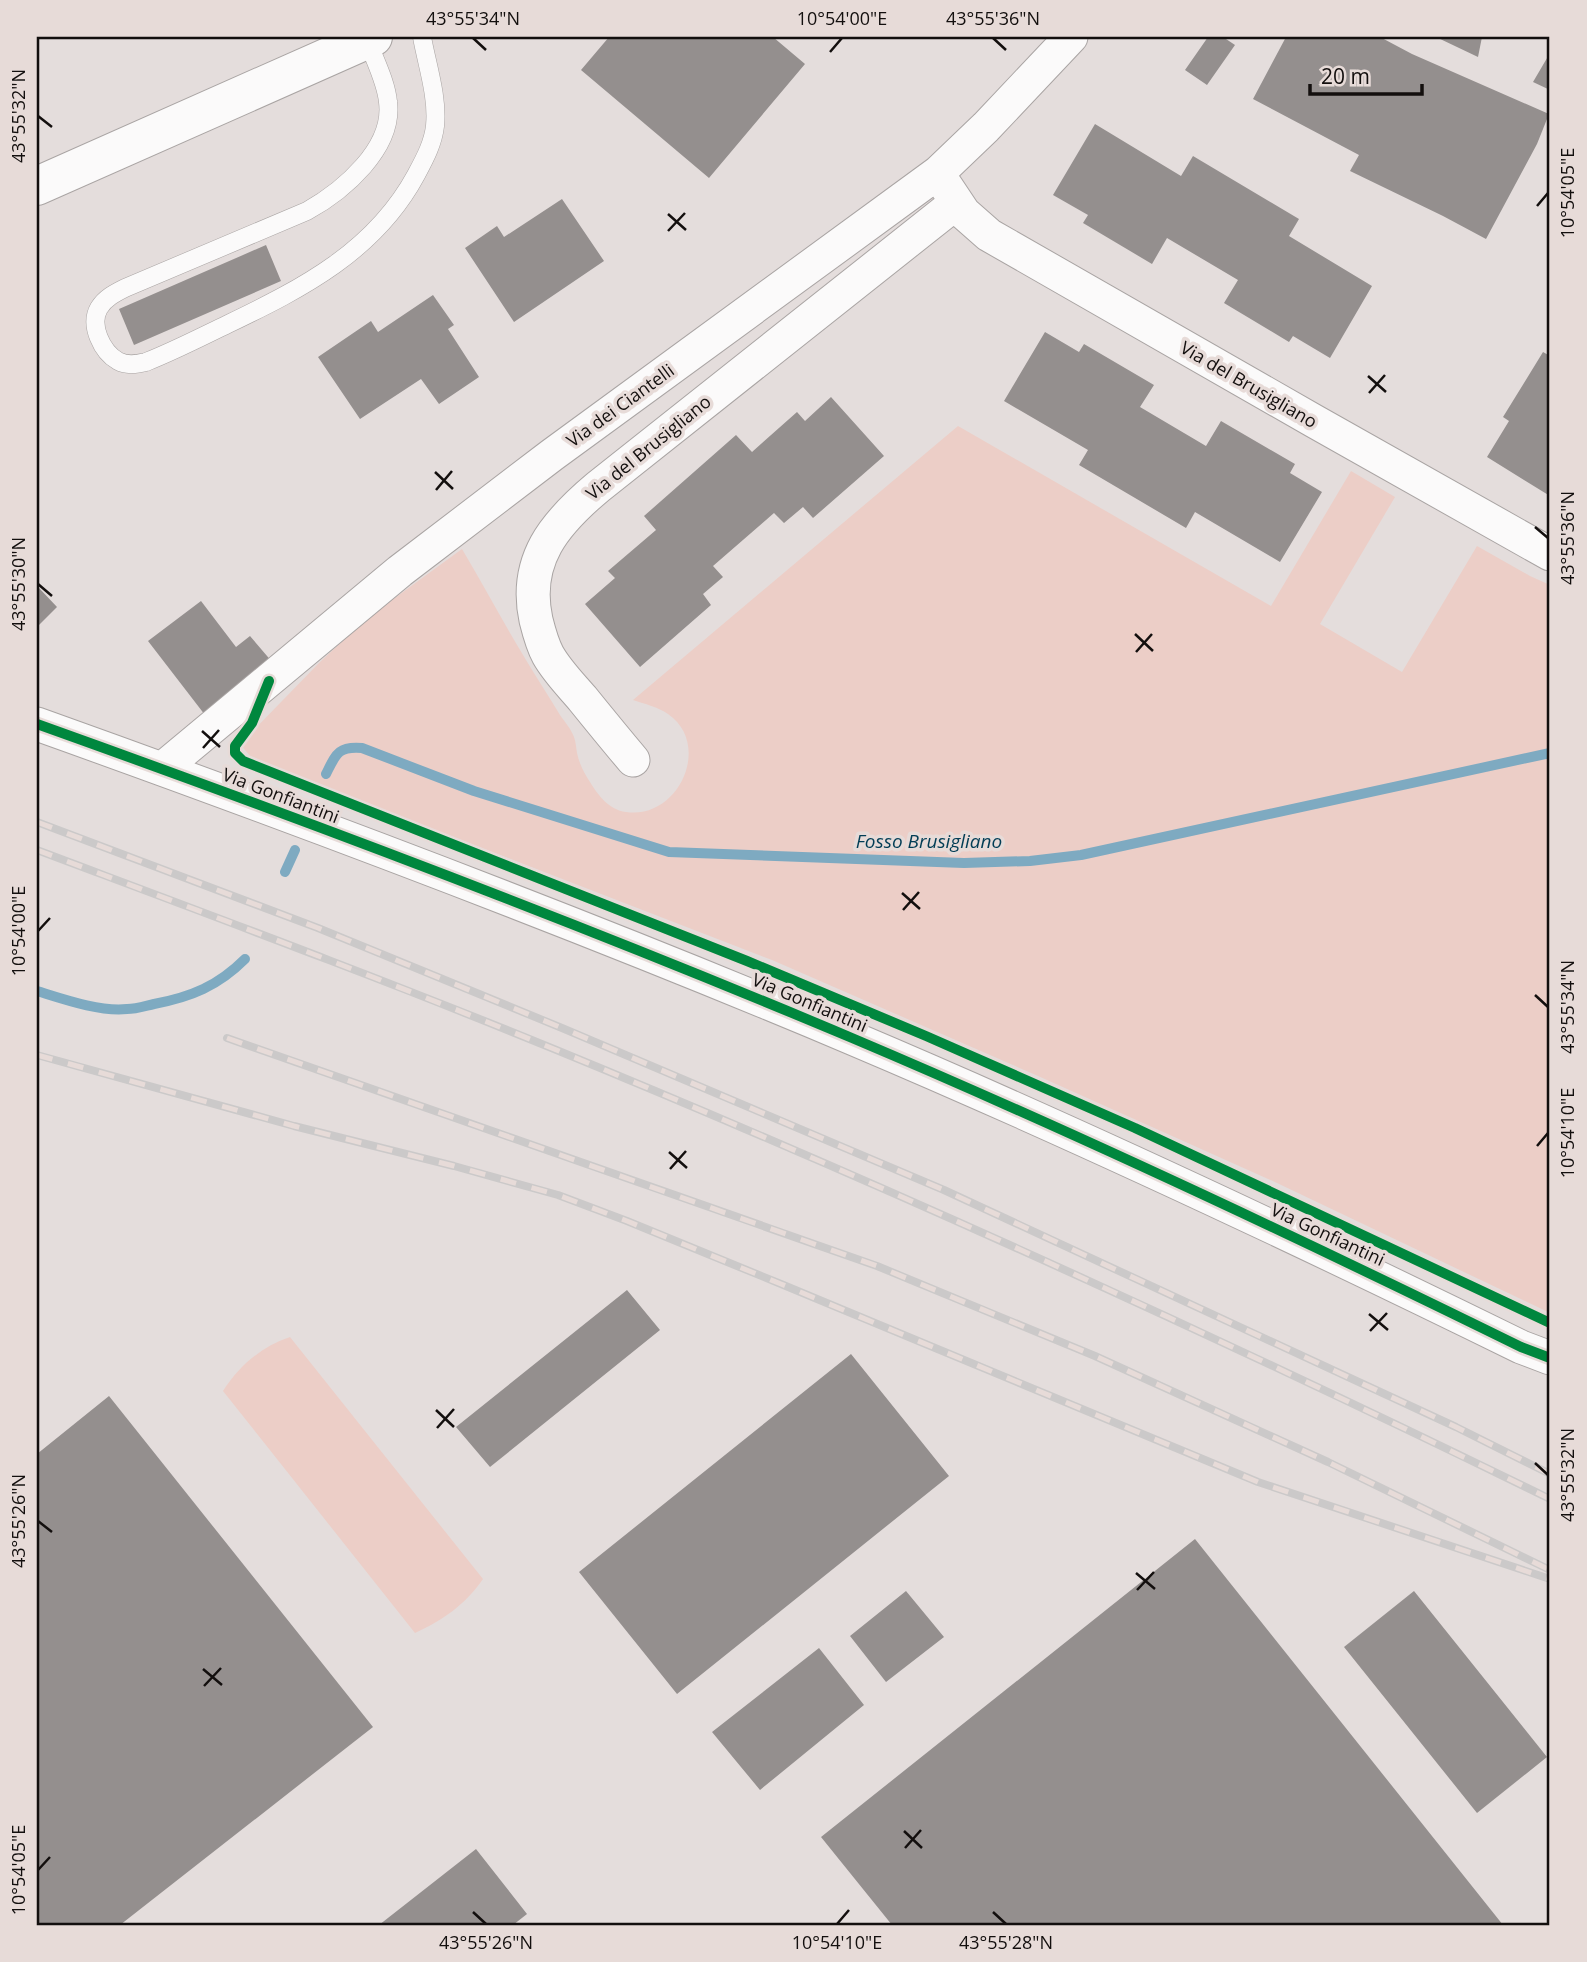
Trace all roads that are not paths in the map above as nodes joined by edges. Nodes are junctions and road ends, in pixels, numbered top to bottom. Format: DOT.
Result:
graph roads {
  1 [pos="422,37"];
  2 [pos="1071,37"];
  3 [pos="370,38"];
  4 [pos="939,172"];
  5 [pos="37,186"];
  6 [pos="956,203"];
  7 [pos="1550,554"];
  8 [pos="37,724"];
  9 [pos="634,760"];
  10 [pos="162,769"];
  11 [pos="1550,1358"];
  1 -- 3 [label="lane"];
  2 -- 4 [label="street, Via dei Ciantelli"];
  3 -- 5 [label="main road"];
  4 -- 6 [label="street, Via del Brusigliano"];
  4 -- 10 [label="street, Via dei Ciantelli"];
  6 -- 7 [label="street, Via del Brusigliano"];
  6 -- 9 [label="street, Via del Brusigliano"];
  8 -- 10 [label="street, Via Gonfiantini"];
  10 -- 11 [label="street, Via Gonfiantini"];
}
